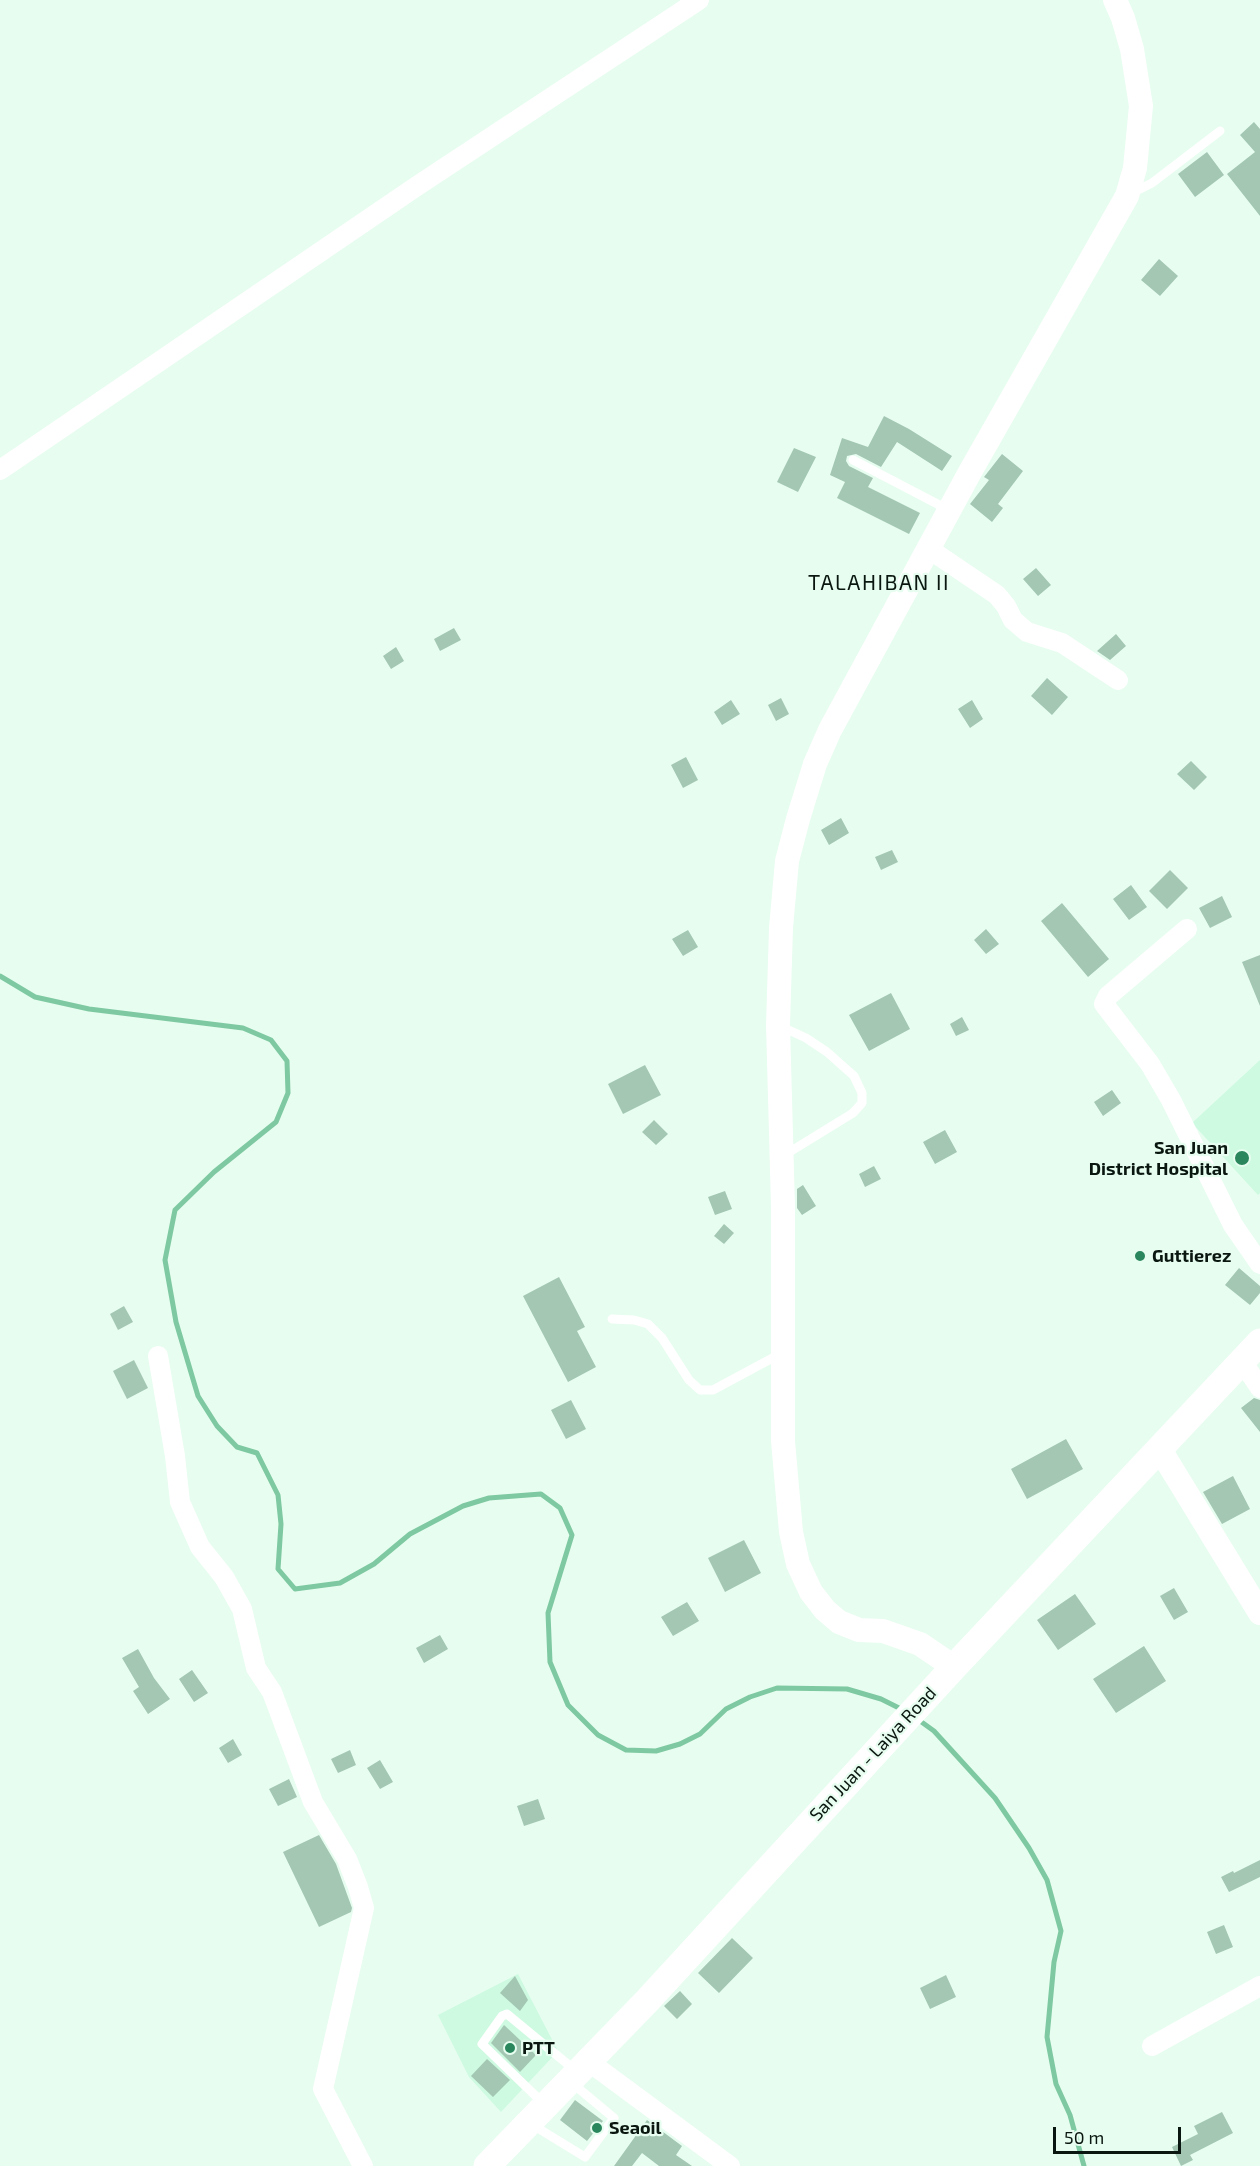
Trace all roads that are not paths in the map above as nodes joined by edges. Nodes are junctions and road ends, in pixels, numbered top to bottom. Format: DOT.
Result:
graph roads {
  1 [pos="699,0"];
  2 [pos="1115,0"];
  3 [pos="1220,131"];
  4 [pos="1127,195"];
  5 [pos="853,460"];
  6 [pos="0,470"];
  7 [pos="950,510"];
  8 [pos="928,549"];
  9 [pos="1118,680"];
  10 [pos="1187,929"];
  11 [pos="778,1025"];
  12 [pos="781,1157"];
  13 [pos="1260,1264"];
  14 [pos="612,1319"];
  15 [pos="1251,1352"];
  16 [pos="782,1353"];
  17 [pos="158,1356"];
  18 [pos="1260,1388"];
  19 [pos="1159,1448"];
  20 [pos="1260,1613"];
  21 [pos="954,1667"];
  22 [pos="1260,1986"];
  23 [pos="1152,2046"];
  24 [pos="578,2071"];
  25 [pos="537,2114"];
  26 [pos="363,2166"];
  27 [pos="487,2166"];
  28 [pos="730,2166"];
  1 -- 6 [label="street"];
  2 -- 4 [label="street"];
  3 -- 4 [label="lane"];
  4 -- 7 [label="street"];
  5 -- 7 [label="lane"];
  7 -- 8 [label="street"];
  8 -- 9 [label="street"];
  8 -- 11 [label="street"];
  10 -- 13 [label="street"];
  11 -- 12 [label="street"];
  11 -- 12 [label="lane"];
  12 -- 16 [label="street"];
  14 -- 16 [label="lane"];
  15 -- 18 [label="street"];
  15 -- 19 [label="main road, San Juan - Laiya Road"];
  16 -- 21 [label="street"];
  17 -- 26 [label="street"];
  19 -- 20 [label="street"];
  19 -- 21 [label="main road, San Juan - Laiya Road"];
  21 -- 24 [label="main road, San Juan - Laiya Road"];
  22 -- 23 [label="street"];
  24 -- 25 [label="main road, San Juan - Laiya Road"];
  24 -- 25 [label="lane"];
  24 -- 25 [label="lane"];
  24 -- 28 [label="street"];
  25 -- 27 [label="main road, San Juan - Laiya Road"];
}
